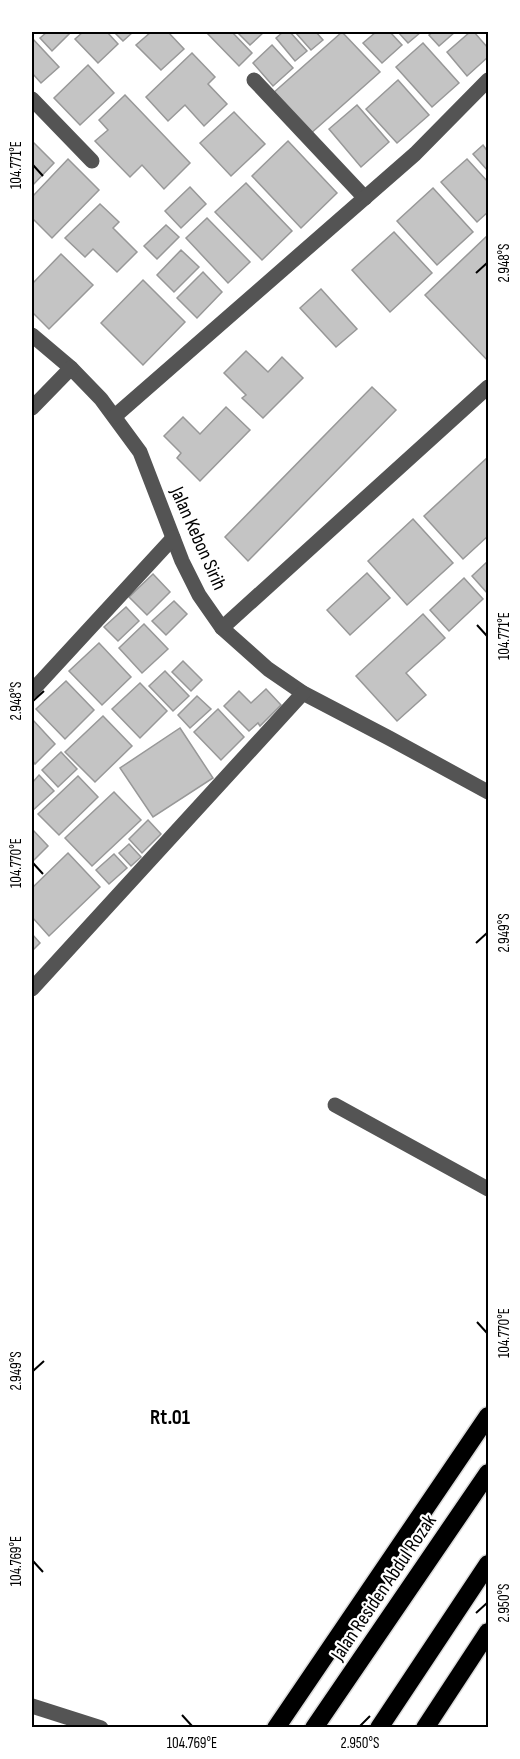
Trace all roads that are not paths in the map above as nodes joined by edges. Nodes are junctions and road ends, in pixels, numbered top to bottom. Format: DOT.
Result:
graph roads {
  1 [pos="254,80"];
  2 [pos="489,80"];
  3 [pos="32,99"];
  4 [pos="92,161"];
  5 [pos="365,198"];
  6 [pos="32,334"];
  7 [pos="71,368"];
  8 [pos="489,387"];
  9 [pos="32,408"];
  10 [pos="115,416"];
  11 [pos="173,538"];
  12 [pos="222,628"];
  13 [pos="32,691"];
  14 [pos="303,693"];
  15 [pos="489,792"];
  16 [pos="32,989"];
  17 [pos="335,1105"];
  18 [pos="489,1189"];
  19 [pos="489,1416"];
  20 [pos="489,1473"];
  21 [pos="489,1564"];
  22 [pos="489,1632"];
  23 [pos="32,1706"];
  24 [pos="101,1728"];
  25 [pos="276,1728"];
  26 [pos="314,1728"];
  27 [pos="379,1728"];
  28 [pos="424,1728"];
  1 -- 5 [label="street"];
  2 -- 5 [label="street"];
  3 -- 4 [label="street"];
  5 -- 10 [label="street"];
  6 -- 7 [label="street, Jalan Kebon Sirih"];
  7 -- 9 [label="street"];
  7 -- 10 [label="street, Jalan Kebon Sirih"];
  8 -- 12 [label="street"];
  10 -- 11 [label="street, Jalan Kebon Sirih"];
  11 -- 12 [label="street, Jalan Kebon Sirih"];
  11 -- 13 [label="street"];
  12 -- 14 [label="street, Jalan Kebon Sirih"];
  14 -- 15 [label="street, Jalan Kebon Sirih"];
  14 -- 16 [label="street"];
  17 -- 18 [label="street"];
  19 -- 25 [label="highway"];
  20 -- 26 [label="highway, Jalan Residen Abdul Rozak"];
  21 -- 27 [label="highway"];
  22 -- 28 [label="highway"];
  23 -- 24 [label="street"];
}
